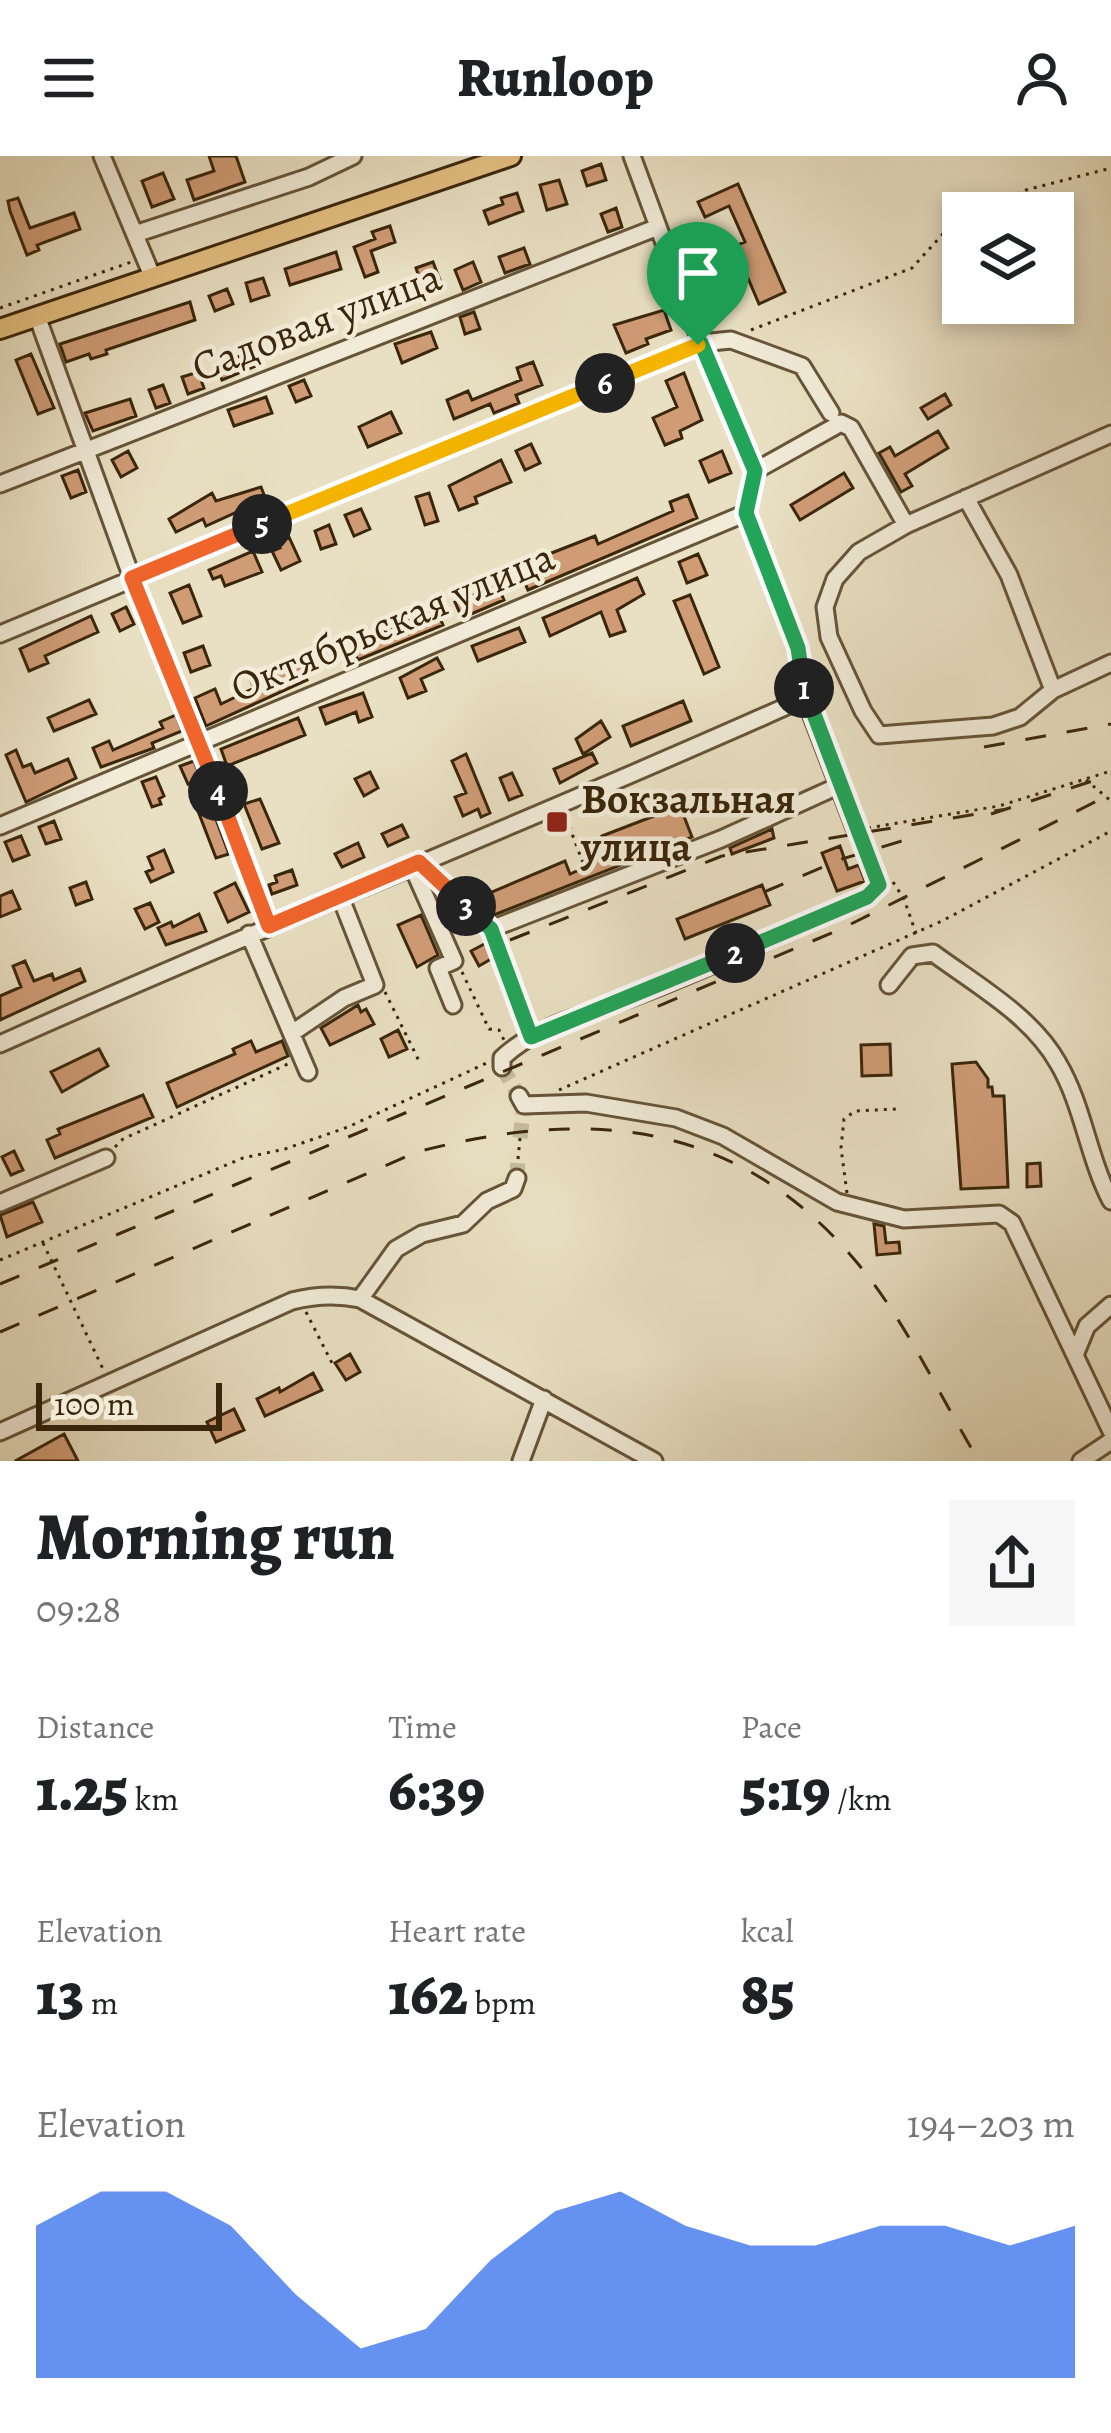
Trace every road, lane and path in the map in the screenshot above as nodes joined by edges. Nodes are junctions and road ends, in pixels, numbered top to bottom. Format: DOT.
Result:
graph roads {
  1 [pos="102,156"];
  2 [pos="353,156"];
  3 [pos="511,156"];
  4 [pos="632,156"];
  5 [pos="1111,169"];
  6 [pos="1022,192"];
  7 [pos="658,227"];
  8 [pos="136,235"];
  9 [pos="942,235"];
  10 [pos="145,258"];
  11 [pos="153,278"];
  12 [pos="0,308"];
  13 [pos="37,316"];
  14 [pos="0,329"];
  15 [pos="730,340"];
  16 [pos="701,343"];
  17 [pos="831,413"];
  18 [pos="1111,434"];
  19 [pos="86,449"];
  20 [pos="755,471"];
  21 [pos="0,484"];
  22 [pos="966,498"];
  23 [pos="746,513"];
  24 [pos="906,525"];
  25 [pos="132,578"];
  26 [pos="0,634"];
  27 [pos="1111,663"];
  28 [pos="1053,689"];
  29 [pos="805,698"];
  30 [pos="199,740"];
  31 [pos="1111,771"];
  32 [pos="1086,780"];
  33 [pos="840,785"];
  34 [pos="1111,801"];
  35 [pos="561,805"];
  36 [pos="0,826"];
  37 [pos="855,827"];
  38 [pos="1111,831"];
  39 [pos="870,862"];
  40 [pos="416,864"];
  41 [pos="891,880"];
  42 [pos="602,886"];
  43 [pos="340,896"];
  44 [pos="269,926"];
  45 [pos="491,929"];
  46 [pos="916,932"];
  47 [pos="249,934"];
  48 [pos="454,961"];
  49 [pos="376,985"];
  50 [pos="889,986"];
  51 [pos="453,1005"];
  52 [pos="494,1027"];
  53 [pos="292,1033"];
  54 [pos="531,1037"];
  55 [pos="0,1043"];
  56 [pos="419,1061"];
  57 [pos="502,1062"];
  58 [pos="305,1064"];
  59 [pos="522,1101"];
  60 [pos="896,1109"];
  61 [pos="520,1138"];
  62 [pos="106,1158"];
  63 [pos="518,1159"];
  64 [pos="517,1178"];
  65 [pos="1111,1202"];
  66 [pos="0,1203"];
  67 [pos="855,1204"];
  68 [pos="43,1242"];
  69 [pos="0,1260"];
  70 [pos="301,1299"];
  71 [pos="360,1299"];
  72 [pos="1111,1305"];
  73 [pos="1075,1355"];
  74 [pos="332,1364"];
  75 [pos="109,1382"];
  76 [pos="544,1400"];
  77 [pos="1111,1431"];
  78 [pos="0,1432"];
  79 [pos="1111,1441"];
  80 [pos="521,1461"];
  81 [pos="654,1461"];
  82 [pos="1081,1461"];
  1 -- 8 [label="street"];
  2 -- 8 [label="street"];
  3 -- 11 [label="main road"];
  4 -- 7 [label="street"];
  5 -- 6 [label="path"];
  7 -- 16 [label="street"];
  7 -- 19 [label="street, Садовая улица"];
  8 -- 10 [label="street"];
  9 -- 15 [label="path"];
  10 -- 11 [label="street"];
  10 -- 12 [label="path"];
  11 -- 13 [label="main road"];
  13 -- 14 [label="main road"];
  13 -- 19 [label="street"];
  15 -- 16 [label="street"];
  15 -- 17 [label="street"];
  16 -- 20 [label="street"];
  16 -- 25 [label="street"];
  18 -- 22 [label="street"];
  19 -- 21 [label="street, Садовая улица"];
  19 -- 25 [label="street"];
  20 -- 23 [label="street"];
  20 -- 24 [label="street"];
  22 -- 24 [label="street"];
  22 -- 28 [label="street"];
  23 -- 29 [label="street"];
  23 -- 30 [label="street, Октябрьская улица"];
  24 -- 28 [label="street"];
  25 -- 26 [label="street"];
  25 -- 30 [label="street"];
  27 -- 28 [label="street"];
  29 -- 33 [label="street"];
  29 -- 35 [label="street"];
  30 -- 36 [label="street, Октябрьская улица"];
  30 -- 44 [label="street"];
  31 -- 32 [label="path"];
  32 -- 34 [label="path"];
  32 -- 37 [label="path"];
  33 -- 37 [label="street"];
  33 -- 42 [label="street"];
  35 -- 40 [label="street"];
  35 -- 42 [label="path"];
  38 -- 46 [label="path"];
  39 -- 54 [label="street"];
  40 -- 43 [label="street"];
  40 -- 45 [label="street"];
  40 -- 48 [label="street"];
  41 -- 46 [label="path"];
  42 -- 45 [label="street"];
  43 -- 44 [label="street"];
  43 -- 49 [label="street"];
  44 -- 47 [label="street"];
  45 -- 54 [label="path"];
  46 -- 59 [label="path"];
  47 -- 53 [label="street"];
  47 -- 55 [label="street"];
  48 -- 51 [label="street"];
  48 -- 52 [label="path"];
  49 -- 53 [label="street"];
  49 -- 56 [label="path"];
  50 -- 65 [label="street"];
  53 -- 58 [label="street"];
  54 -- 57 [label="street"];
  57 -- 68 [label="path"];
  58 -- 62 [label="path"];
  59 -- 67 [label="street"];
  60 -- 67 [label="path"];
  61 -- 63 [label="path"];
  62 -- 66 [label="street"];
  64 -- 71 [label="street"];
  67 -- 73 [label="street"];
  68 -- 69 [label="path"];
  68 -- 75 [label="path"];
  70 -- 71 [label="street"];
  70 -- 74 [label="path"];
  70 -- 75 [label="street"];
  71 -- 76 [label="street"];
  72 -- 73 [label="street"];
  73 -- 77 [label="street"];
  75 -- 78 [label="street"];
  76 -- 80 [label="street"];
  76 -- 81 [label="street"];
  79 -- 82 [label="street"];
}
